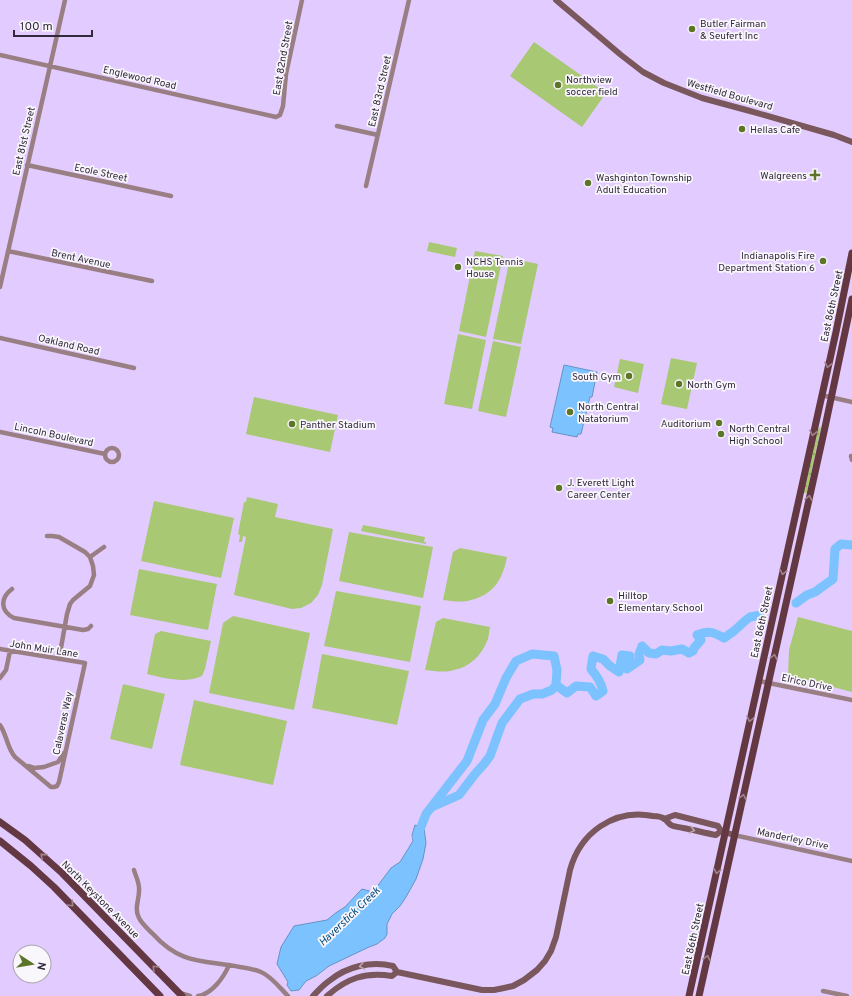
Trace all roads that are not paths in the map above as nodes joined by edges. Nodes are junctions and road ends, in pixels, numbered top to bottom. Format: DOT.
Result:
graph roads {
  1 [pos="64,0"];
  2 [pos="302,0"];
  3 [pos="409,0"];
  4 [pos="556,0"];
  5 [pos="0,55"];
  6 [pos="50,66"];
  7 [pos="276,117"];
  8 [pos="337,126"];
  9 [pos="378,135"];
  10 [pos="852,142"];
  11 [pos="27,165"];
  12 [pos="366,186"];
  13 [pos="171,196"];
  14 [pos="8,251"];
  15 [pos="852,253"];
  16 [pos="152,282"];
  17 [pos="0,287"];
  18 [pos="852,299"];
  19 [pos="0,338"];
  20 [pos="134,368"];
  21 [pos="821,395"];
  22 [pos="831,397"];
  23 [pos="852,402"];
  24 [pos="0,432"];
  25 [pos="105,454"];
  26 [pos="852,456"];
  27 [pos="852,460"];
  28 [pos="48,536"];
  29 [pos="104,547"];
  30 [pos="90,557"];
  31 [pos="12,589"];
  32 [pos="92,626"];
  33 [pos="65,627"];
  34 [pos="0,649"];
  35 [pos="10,651"];
  36 [pos="59,659"];
  37 [pos="85,664"];
  38 [pos="0,678"];
  39 [pos="759,681"];
  40 [pos="768,683"];
  41 [pos="852,700"];
  42 [pos="0,725"];
  43 [pos="66,750"];
  44 [pos="24,764"];
  45 [pos="664,818"];
  46 [pos="0,822"];
  47 [pos="727,833"];
  48 [pos="0,841"];
  49 [pos="852,860"];
  50 [pos="134,870"];
  51 [pos="229,965"];
  52 [pos="397,972"];
  53 [pos="823,991"];
  54 [pos="181,994"];
  55 [pos="160,996"];
  56 [pos="190,996"];
  57 [pos="201,996"];
  58 [pos="288,996"];
  59 [pos="313,996"];
  60 [pos="327,996"];
  61 [pos="689,996"];
  62 [pos="699,996"];
  63 [pos="846,996"];
  1 -- 6 [label="street, East 81st Street"];
  2 -- 7 [label="street, East 82nd Street"];
  3 -- 9 [label="street, East 83rd Street"];
  4 -- 10 [label="street, Westfield Boulevard"];
  5 -- 6 [label="street, Englewood Road"];
  6 -- 7 [label="street, Englewood Road"];
  6 -- 11 [label="street, East 81st Street"];
  8 -- 9 [label="street"];
  9 -- 12 [label="street, East 83rd Street"];
  11 -- 13 [label="street, Ecole Street"];
  11 -- 14 [label="street, East 81st Street"];
  14 -- 16 [label="street, Brent Avenue"];
  14 -- 17 [label="street, East 81st Street"];
  15 -- 21 [label="main road, East 86th Street, one-way"];
  18 -- 22 [label="main road, East 86th Street"];
  19 -- 20 [label="street, Oakland Road"];
  21 -- 22 [label="street"];
  21 -- 39 [label="main road, East 86th Street, one-way"];
  22 -- 23 [label="street"];
  40 -- 22 [label="main road, East 86th Street, one-way"];
  24 -- 25 [label="street, Lincoln Boulevard"];
  26 -- 27 [label="street"];
  28 -- 30 [label="street"];
  29 -- 30 [label="street"];
  30 -- 33 [label="street"];
  31 -- 33 [label="street"];
  32 -- 33 [label="street"];
  33 -- 36 [label="street"];
  34 -- 35 [label="street, John Muir Lane"];
  35 -- 36 [label="street, John Muir Lane"];
  35 -- 38 [label="street"];
  36 -- 37 [label="street, John Muir Lane"];
  37 -- 43 [label="street, Calaveras Way"];
  39 -- 40 [label="street, Elrico Drive"];
  39 -- 47 [label="main road, East 86th Street, one-way"];
  40 -- 41 [label="street, Elrico Drive"];
  47 -- 40 [label="main road, East 86th Street, one-way"];
  42 -- 44 [label="street"];
  43 -- 44 [label="street"];
  43 -- 44 [label="street, Calaveras Way"];
  45 -- 47 [label="street"];
  45 -- 47 [label="street, one-way"];
  45 -- 52 [label="street"];
  54 -- 46 [label="main road, North Keystone Avenue, one-way"];
  47 -- 49 [label="street, Manderley Drive"];
  47 -- 61 [label="main road, East 86th Street, one-way"];
  62 -- 47 [label="main road, East 86th Street, one-way"];
  48 -- 55 [label="main road, one-way"];
  50 -- 51 [label="street"];
  51 -- 57 [label="street"];
  51 -- 58 [label="street"];
  52 -- 59 [label="street, one-way"];
  52 -- 60 [label="street"];
  53 -- 63 [label="street"];
  54 -- 56 [label="street"];
}
